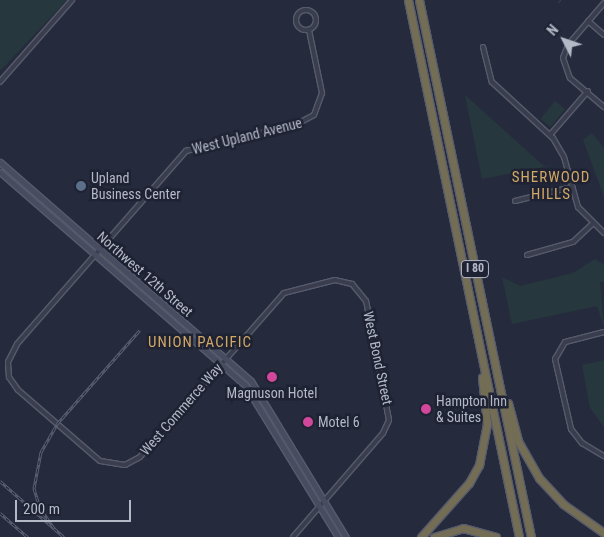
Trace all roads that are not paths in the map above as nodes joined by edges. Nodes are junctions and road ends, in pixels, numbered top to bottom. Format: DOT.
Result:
graph roads {
  1 [pos="72,0"];
  2 [pos="408,0"];
  3 [pos="419,0"];
  4 [pos="604,3"];
  5 [pos="588,22"];
  6 [pos="309,30"];
  7 [pos="604,35"];
  8 [pos="483,47"];
  9 [pos="0,82"];
  10 [pos="588,91"];
  11 [pos="604,107"];
  12 [pos="550,135"];
  13 [pos="0,162"];
  14 [pos="0,172"];
  15 [pos="572,187"];
  16 [pos="515,201"];
  17 [pos="592,224"];
  18 [pos="604,233"];
  19 [pos="99,248"];
  20 [pos="94,254"];
  21 [pos="527,255"];
  22 [pos="348,282"];
  23 [pos="486,321"];
  24 [pos="475,325"];
  25 [pos="604,332"];
  26 [pos="226,359"];
  27 [pos="221,364"];
  28 [pos="604,456"];
  29 [pos="104,463"];
  30 [pos="324,500"];
  31 [pos="319,506"];
  32 [pos="604,533"];
  33 [pos="293,537"];
  34 [pos="338,537"];
  35 [pos="346,537"];
  36 [pos="421,537"];
  37 [pos="434,537"];
  38 [pos="496,537"];
  39 [pos="519,537"];
  40 [pos="531,537"];
  1 -- 9 [label="street"];
  2 -- 24 [label="highway, I 80"];
  3 -- 23 [label="highway, I 80"];
  4 -- 5 [label="street"];
  5 -- 7 [label="street"];
  5 -- 10 [label="street"];
  6 -- 6 [label="street, West Upland Avenue"];
  6 -- 19 [label="street, West Upland Avenue"];
  8 -- 12 [label="street"];
  10 -- 11 [label="street"];
  10 -- 12 [label="street"];
  12 -- 15 [label="street"];
  13 -- 19 [label="main road, Northwest 12th Street"];
  14 -- 20 [label="main road, Northwest 12th Street"];
  15 -- 16 [label="street"];
  15 -- 17 [label="street"];
  17 -- 18 [label="street"];
  17 -- 21 [label="street"];
  19 -- 20 [label="street, West Upland Avenue"];
  19 -- 26 [label="main road, Northwest 12th Street"];
  20 -- 27 [label="main road, Northwest 12th Street"];
  20 -- 29 [label="street, West Upland Avenue"];
  22 -- 26 [label="street, West Commerce Way"];
  22 -- 30 [label="street, West Bond Street"];
  23 -- 32 [label="highway"];
  23 -- 40 [label="highway, I 80"];
  24 -- 36 [label="highway"];
  24 -- 39 [label="highway, I 80"];
  25 -- 28 [label="street"];
  26 -- 27 [label="street, West Commerce Way"];
  26 -- 30 [label="main road, Northwest 12th Street"];
  27 -- 29 [label="street, West Commerce Way"];
  27 -- 31 [label="main road, Northwest 12th Street"];
  30 -- 31 [label="street, West Bond Street"];
  30 -- 35 [label="main road, Northwest 12th Street"];
  31 -- 33 [label="street, West Bond Street"];
  31 -- 34 [label="main road, Northwest 12th Street"];
  37 -- 38 [label="highway"];
}
